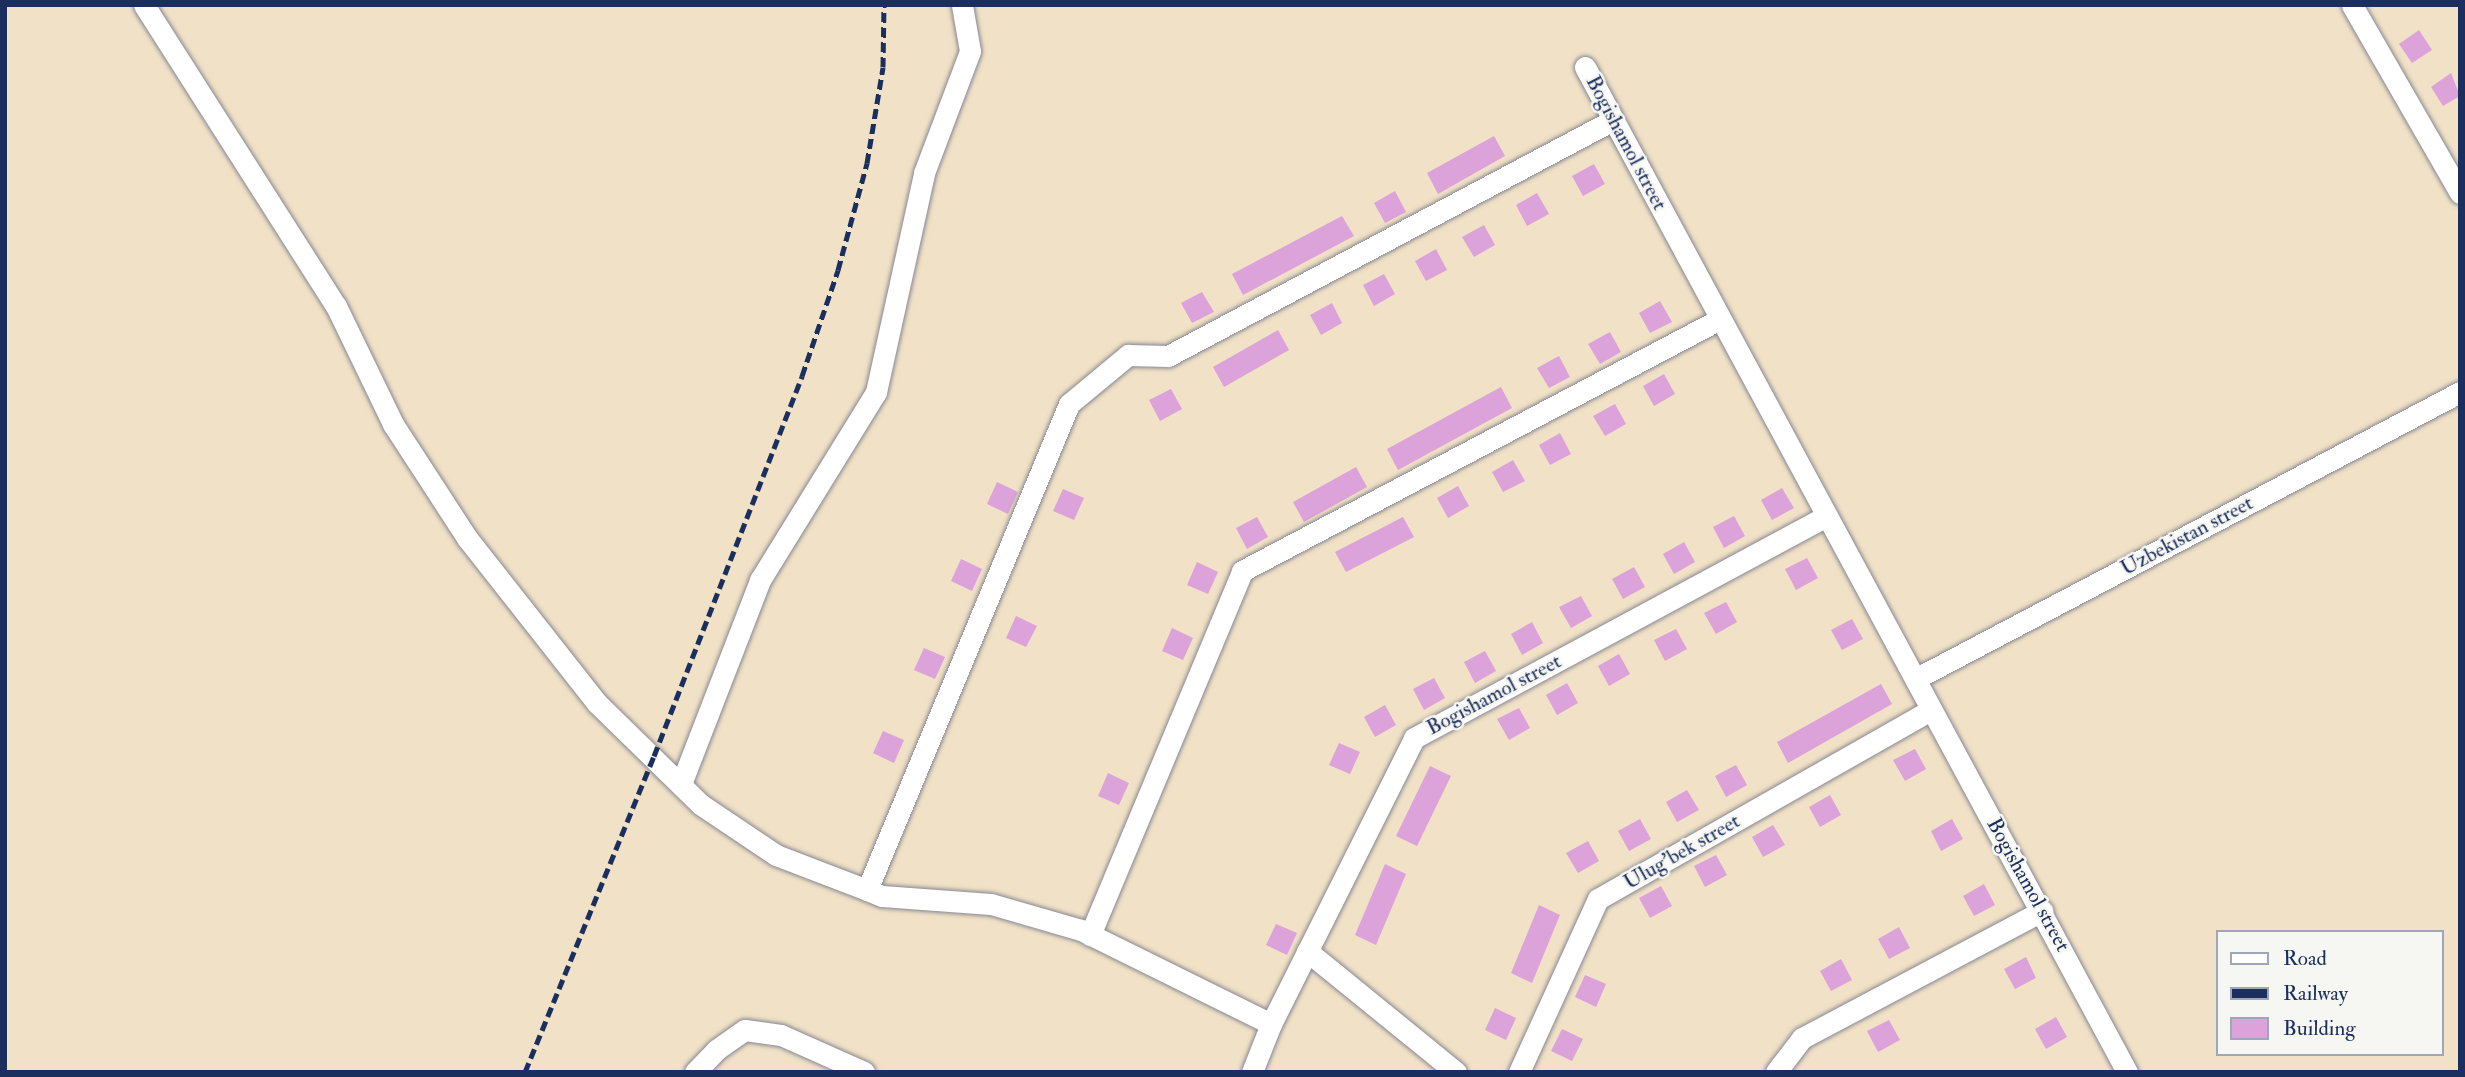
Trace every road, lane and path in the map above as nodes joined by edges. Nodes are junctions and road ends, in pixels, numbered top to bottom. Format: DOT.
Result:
graph roads {
  1 [pos="144,5"];
  2 [pos="962,5"];
  3 [pos="2351,5"];
  4 [pos="1584,67"];
  5 [pos="1613,120"];
  6 [pos="2460,193"];
  7 [pos="1720,319"];
  8 [pos="2460,392"];
  9 [pos="1826,516"];
  10 [pos="1915,679"];
  11 [pos="1931,710"];
  12 [pos="681,784"];
  13 [pos="867,890"];
  14 [pos="2042,911"];
  15 [pos="1090,935"];
  16 [pos="1307,951"];
  17 [pos="1271,1024"];
  18 [pos="695,1072"];
  19 [pos="864,1072"];
  20 [pos="1252,1072"];
  21 [pos="1456,1072"];
  22 [pos="1519,1072"];
  23 [pos="1776,1072"];
  24 [pos="2127,1072"];
  1 -- 12 [label="street"];
  2 -- 12 [label="street"];
  3 -- 6 [label="street"];
  4 -- 5 [label="street, Bogishamol street"];
  5 -- 7 [label="street, Bogishamol street"];
  5 -- 13 [label="street"];
  7 -- 9 [label="street, Bogishamol street"];
  7 -- 15 [label="street"];
  8 -- 10 [label="street, Uzbekistan street"];
  9 -- 10 [label="street, Bogishamol street"];
  9 -- 16 [label="street, Bogishamol street"];
  10 -- 11 [label="street, Bogishamol street"];
  11 -- 14 [label="street, Bogishamol street"];
  11 -- 22 [label="street, Ulug'bek street"];
  12 -- 13 [label="street"];
  13 -- 15 [label="street"];
  14 -- 23 [label="street"];
  14 -- 24 [label="street, Bogishamol street"];
  15 -- 17 [label="street"];
  16 -- 17 [label="street, Bogishamol street"];
  16 -- 21 [label="street"];
  17 -- 20 [label="street, Bogishamol street"];
  18 -- 19 [label="street"];
}
